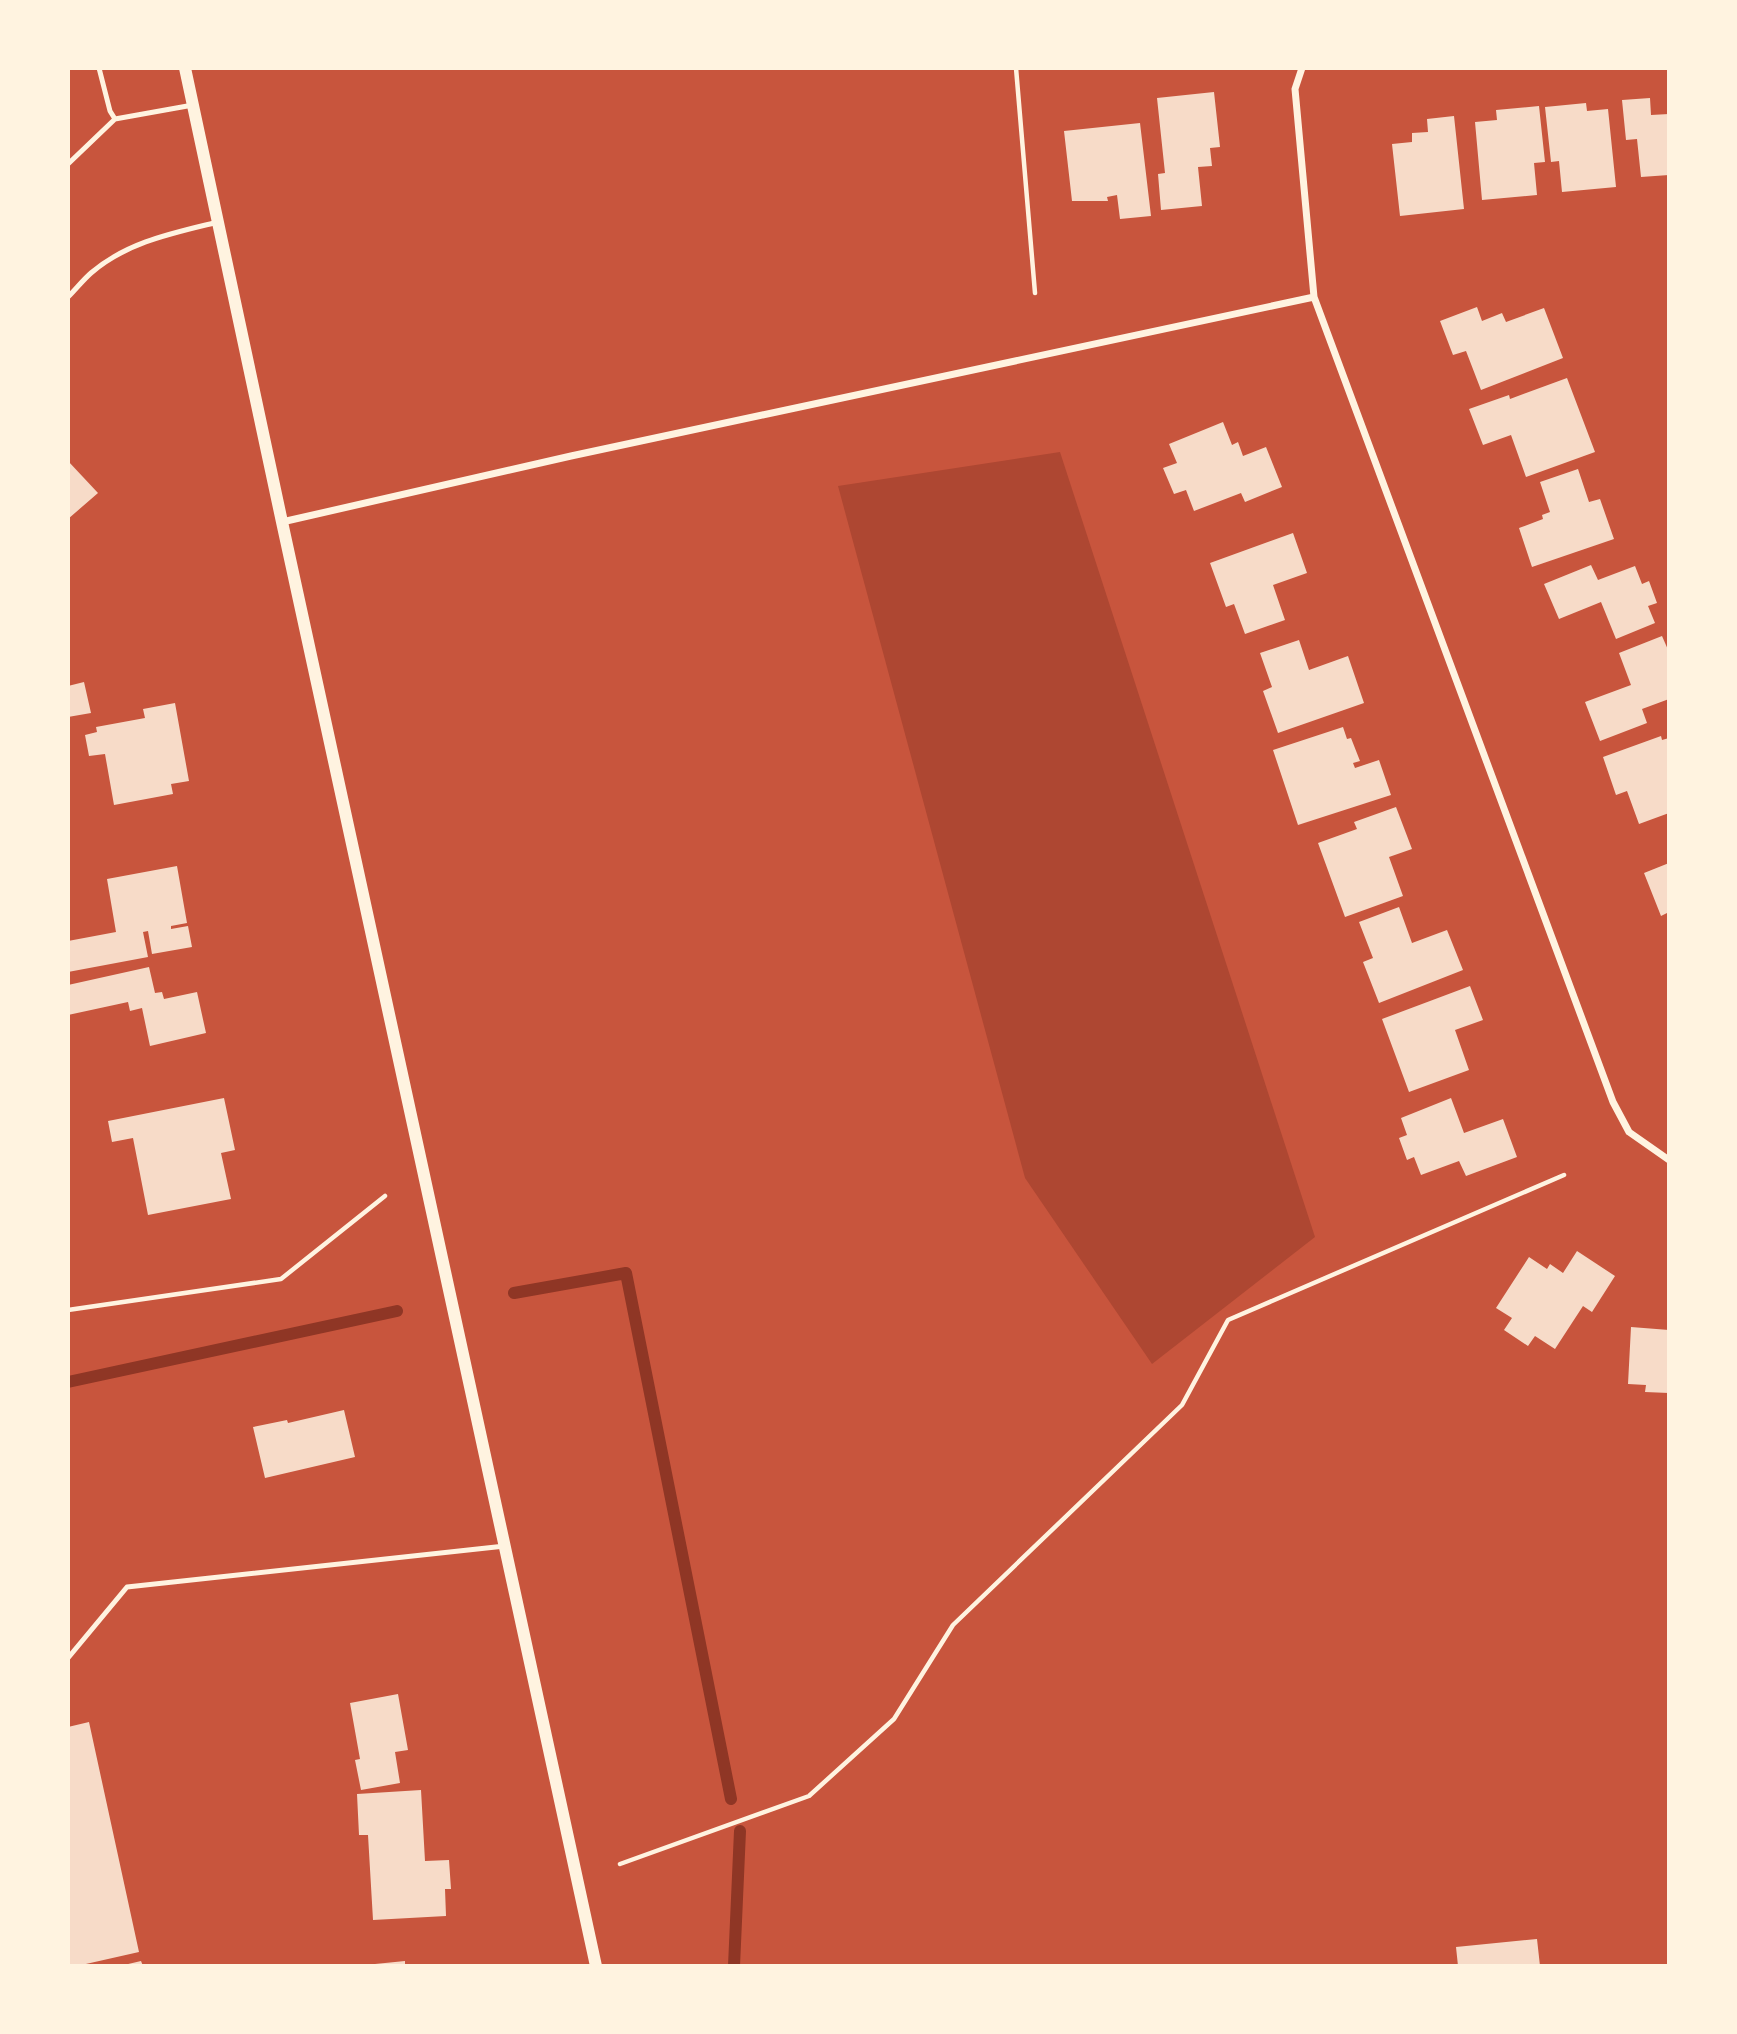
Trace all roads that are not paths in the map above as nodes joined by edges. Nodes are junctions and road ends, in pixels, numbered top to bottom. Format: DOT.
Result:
graph roads {
  1 [pos="99,68"];
  2 [pos="185,68"];
  3 [pos="1302,68"];
  4 [pos="193,105"];
  5 [pos="115,119"];
  6 [pos="68,164"];
  7 [pos="218,222"];
  8 [pos="68,297"];
  9 [pos="1314,297"];
  10 [pos="282,522"];
  11 [pos="1669,1160"];
  12 [pos="505,1546"];
  13 [pos="68,1658"];
  14 [pos="596,1966"];
  1 -- 5 [label="lane"];
  2 -- 4 [label="street"];
  3 -- 9 [label="street"];
  4 -- 5 [label="lane"];
  4 -- 7 [label="street"];
  5 -- 6 [label="lane"];
  7 -- 8 [label="lane"];
  7 -- 10 [label="street"];
  9 -- 10 [label="street"];
  9 -- 11 [label="street"];
  10 -- 12 [label="street"];
  12 -- 13 [label="lane"];
  12 -- 14 [label="street"];
}
